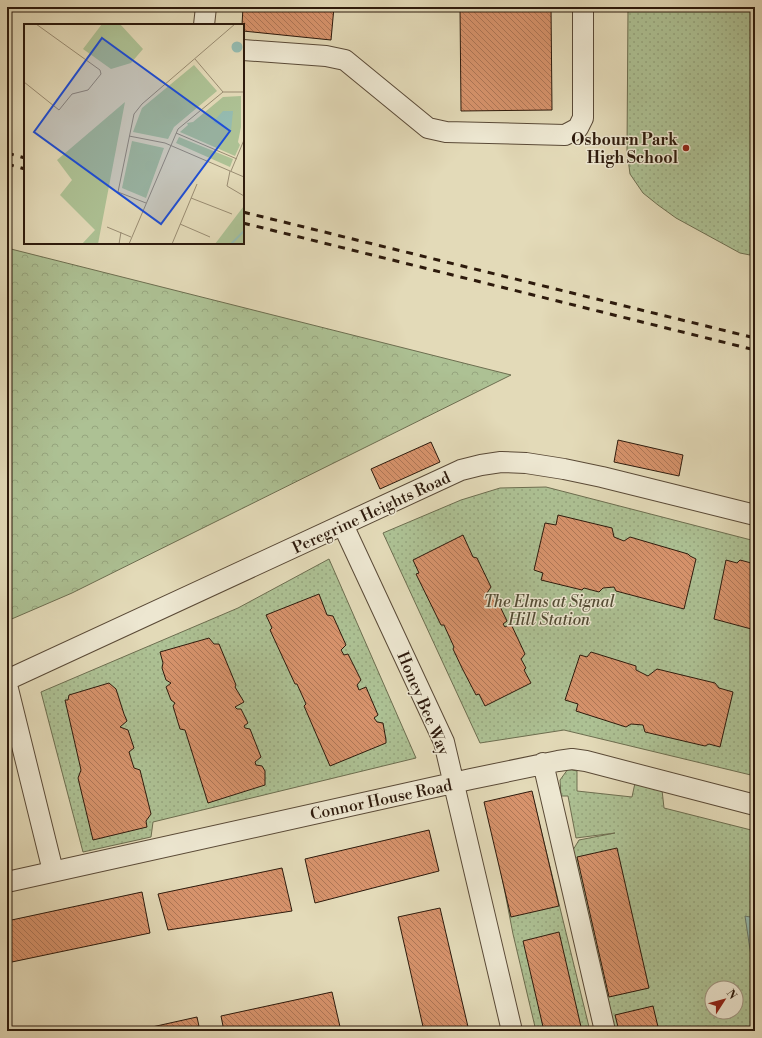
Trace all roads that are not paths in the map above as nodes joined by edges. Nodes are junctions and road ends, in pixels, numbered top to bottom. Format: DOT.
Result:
graph roads {
  1 [pos="206,7"];
  2 [pos="583,7"];
  3 [pos="204,24"];
  4 [pos="244,50"];
  5 [pos="755,515"];
  6 [pos="343,525"];
  7 [pos="7,680"];
  8 [pos="7,685"];
  9 [pos="543,763"];
  10 [pos="453,783"];
  11 [pos="755,806"];
  12 [pos="53,871"];
  13 [pos="7,882"];
  14 [pos="512,1031"];
  15 [pos="604,1031"];
  1 -- 3 [label="street"];
  2 -- 4 [label="street"];
  5 -- 6 [label="street, Peregrine Heights Road"];
  6 -- 7 [label="street, Peregrine Heights Road"];
  6 -- 10 [label="street, Honey Bee Way"];
  8 -- 12 [label="street"];
  9 -- 10 [label="street, Connor House Road"];
  9 -- 11 [label="street, Connor House Road"];
  9 -- 15 [label="street"];
  10 -- 12 [label="street, Connor House Road"];
  10 -- 14 [label="street, Honey Bee Way"];
  12 -- 13 [label="street, Connor House Road"];
}
